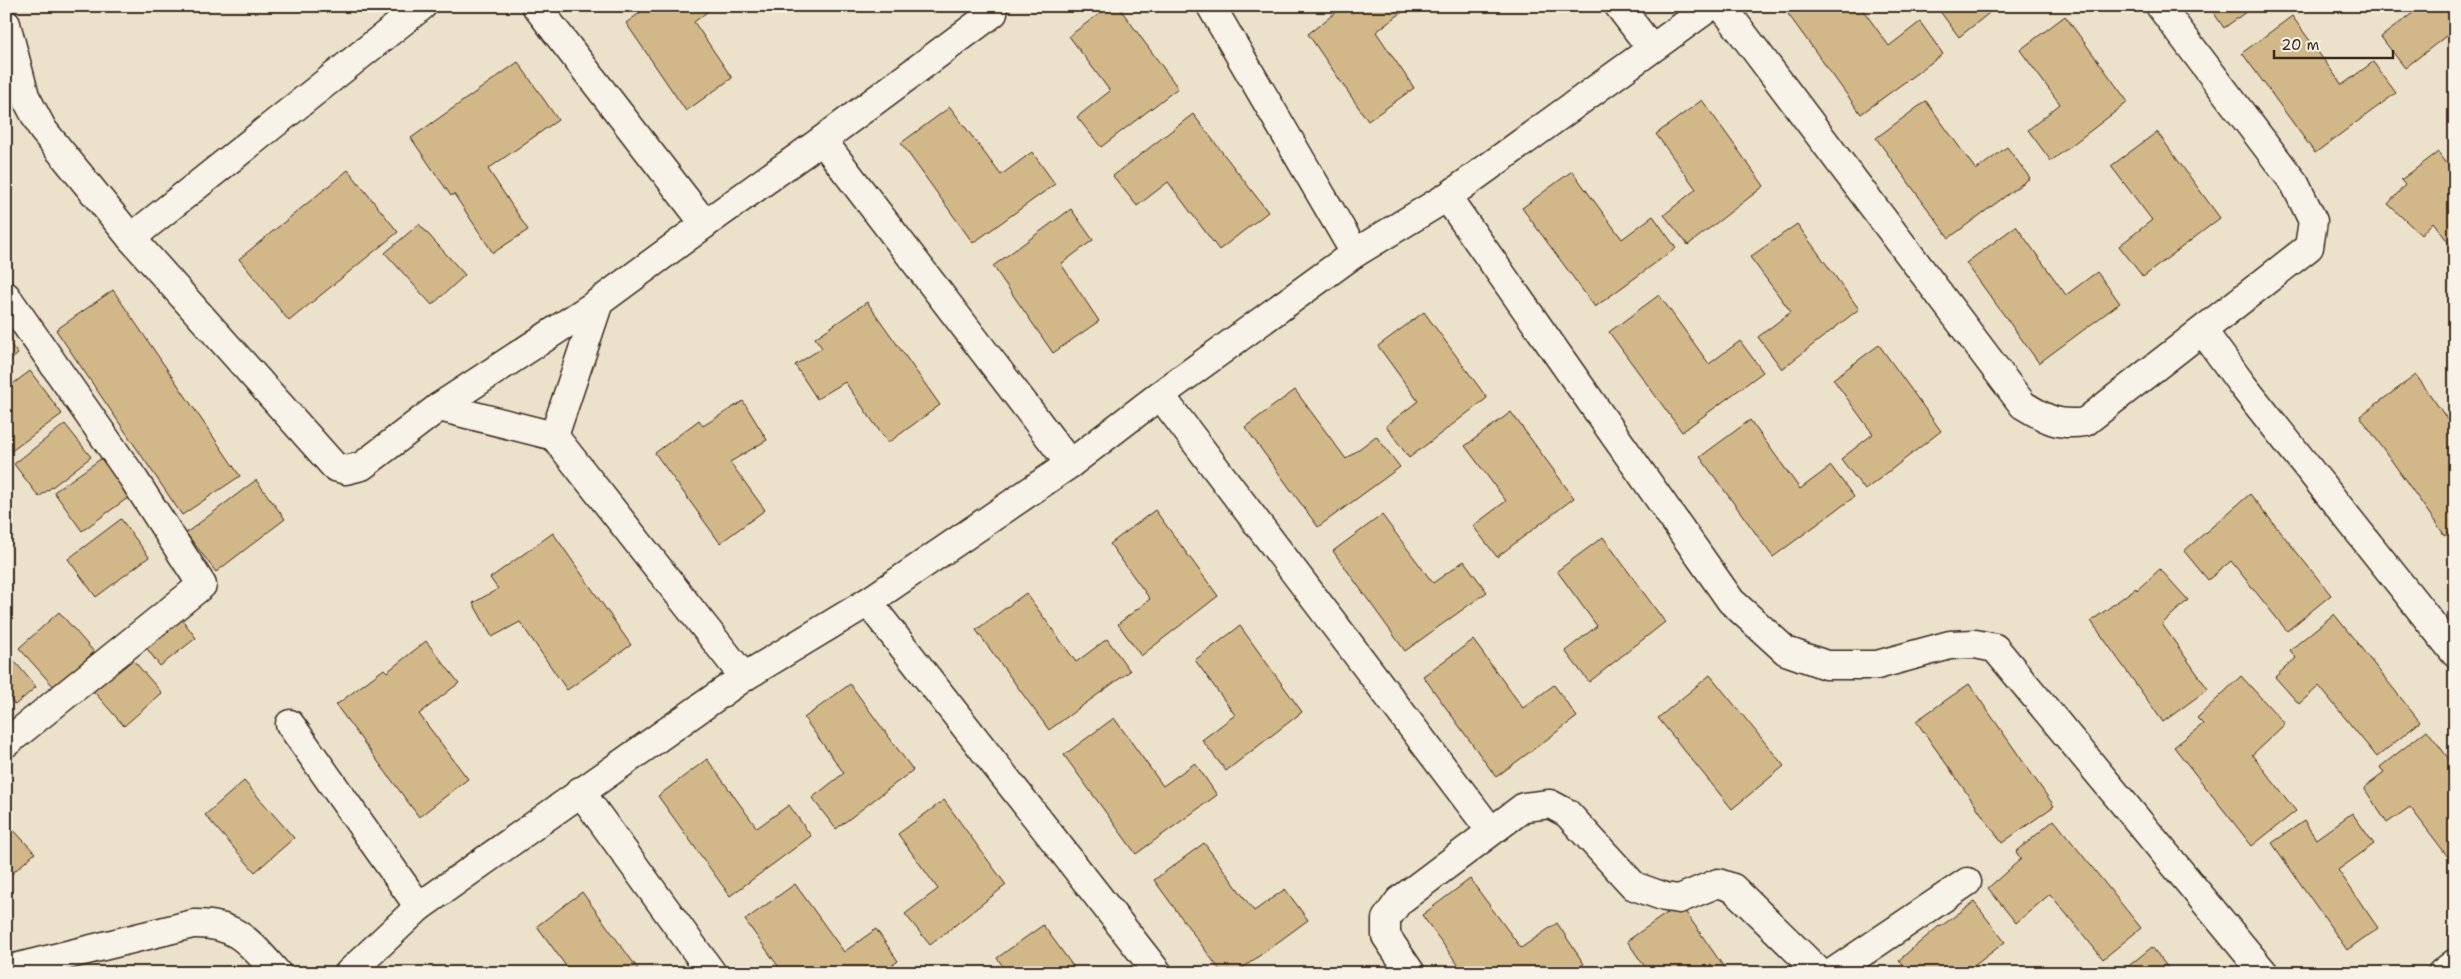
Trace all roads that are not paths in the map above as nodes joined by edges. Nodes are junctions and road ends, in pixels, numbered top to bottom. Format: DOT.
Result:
graph roads {
  1 [pos="422,6"];
  2 [pos="536,6"];
  3 [pos="1211,6"];
  4 [pos="1619,6"];
  5 [pos="1711,6"];
  6 [pos="1722,6"];
  7 [pos="2160,6"];
  8 [pos="994,8"];
  9 [pos="6,24"];
  10 [pos="1651,48"];
  11 [pos="822,140"];
  12 [pos="1447,197"];
  13 [pos="705,224"];
  14 [pos="131,238"];
  15 [pos="1355,254"];
  16 [pos="6,296"];
  17 [pos="599,302"];
  18 [pos="2203,331"];
  19 [pos="1160,394"];
  20 [pos="439,407"];
  21 [pos="554,436"];
  22 [pos="1070,464"];
  23 [pos="868,602"];
  24 [pos="2455,652"];
  25 [pos="744,676"];
  26 [pos="290,724"];
  27 [pos="6,743"];
  28 [pos="580,791"];
  29 [pos="1491,831"];
  30 [pos="1967,882"];
  31 [pos="419,907"];
  32 [pos="2455,963"];
  33 [pos="6,970"];
  34 [pos="277,973"];
  35 [pos="349,973"];
  36 [pos="712,973"];
  37 [pos="1158,973"];
  38 [pos="1411,973"];
  39 [pos="1820,973"];
  40 [pos="1832,973"];
  41 [pos="2264,973"];
  42 [pos="2442,973"];
  1 -- 14 [label="street"];
  2 -- 13 [label="street"];
  3 -- 15 [label="street"];
  4 -- 10 [label="street"];
  5 -- 10 [label="street"];
  6 -- 18 [label="street"];
  7 -- 18 [label="street"];
  8 -- 11 [label="street"];
  9 -- 14 [label="street"];
  10 -- 12 [label="street"];
  11 -- 13 [label="street"];
  11 -- 22 [label="street"];
  12 -- 15 [label="street"];
  12 -- 41 [label="street"];
  13 -- 17 [label="street"];
  14 -- 20 [label="street"];
  15 -- 19 [label="street"];
  16 -- 27 [label="street"];
  17 -- 20 [label="street"];
  17 -- 21 [label="street"];
  18 -- 24 [label="street"];
  19 -- 22 [label="street"];
  19 -- 29 [label="street"];
  20 -- 21 [label="street"];
  21 -- 25 [label="street"];
  22 -- 23 [label="street"];
  23 -- 25 [label="street"];
  23 -- 37 [label="street"];
  25 -- 28 [label="street"];
  26 -- 31 [label="street"];
  28 -- 31 [label="street"];
  28 -- 36 [label="street"];
  29 -- 38 [label="street"];
  29 -- 39 [label="street"];
  30 -- 40 [label="street"];
  31 -- 35 [label="street"];
  32 -- 42 [label="street"];
  33 -- 34 [label="street"];
}
